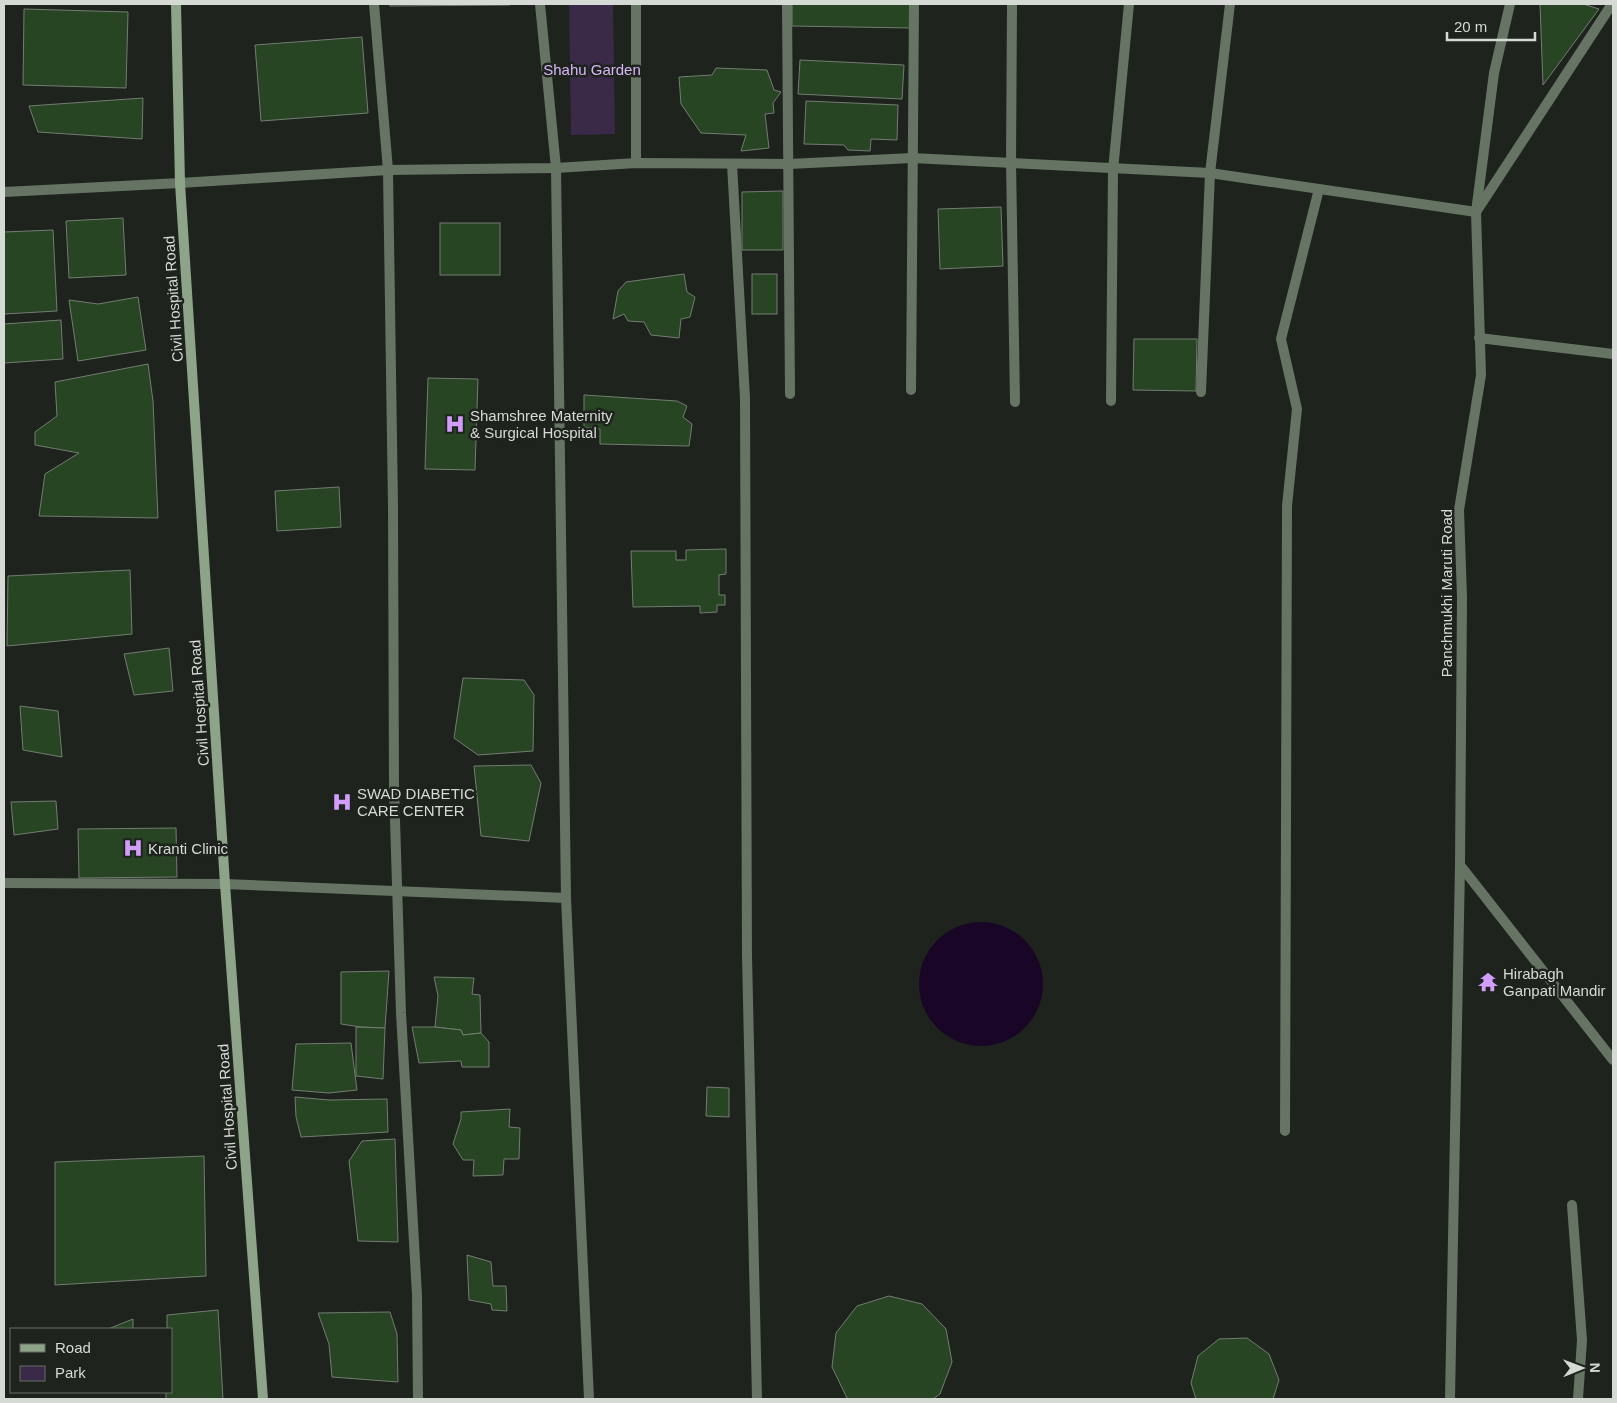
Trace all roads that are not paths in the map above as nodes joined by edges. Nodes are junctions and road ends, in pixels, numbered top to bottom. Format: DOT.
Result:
graph roads {
  1 [pos="176,4"];
  2 [pos="374,4"];
  3 [pos="540,4"];
  4 [pos="636,4"];
  5 [pos="787,4"];
  6 [pos="914,4"];
  7 [pos="1012,4"];
  8 [pos="1129,4"];
  9 [pos="1230,4"];
  10 [pos="1510,4"];
  11 [pos="1612,4"];
  12 [pos="912,158"];
  13 [pos="1011,162"];
  14 [pos="636,164"];
  15 [pos="732,164"];
  16 [pos="789,164"];
  17 [pos="556,168"];
  18 [pos="388,170"];
  19 [pos="1113,170"];
  20 [pos="1210,174"];
  21 [pos="180,183"];
  22 [pos="1319,189"];
  23 [pos="4,192"];
  24 [pos="1476,212"];
  25 [pos="1480,338"];
  26 [pos="1613,354"];
  27 [pos="911,390"];
  28 [pos="1201,392"];
  29 [pos="790,394"];
  30 [pos="1111,401"];
  31 [pos="1015,402"];
  32 [pos="1460,865"];
  33 [pos="4,883"];
  34 [pos="225,884"];
  35 [pos="397,891"];
  36 [pos="566,898"];
  37 [pos="1613,1060"];
  38 [pos="1285,1131"];
  39 [pos="1572,1205"];
  40 [pos="263,1399"];
  41 [pos="418,1399"];
  42 [pos="589,1399"];
  43 [pos="757,1399"];
  44 [pos="1450,1399"];
  45 [pos="1578,1399"];
  1 -- 21 [label="main road, Civil Hospital Road"];
  2 -- 18 [label="street"];
  3 -- 17 [label="street"];
  4 -- 14 [label="street"];
  5 -- 16 [label="street"];
  6 -- 12 [label="street"];
  7 -- 13 [label="street"];
  8 -- 19 [label="street"];
  9 -- 20 [label="street"];
  10 -- 24 [label="street, Panchmukhi Maruti Road"];
  11 -- 24 [label="street"];
  12 -- 13 [label="street"];
  12 -- 16 [label="street"];
  12 -- 27 [label="street"];
  13 -- 19 [label="street"];
  13 -- 31 [label="street"];
  14 -- 15 [label="street"];
  14 -- 17 [label="street"];
  15 -- 16 [label="street"];
  15 -- 43 [label="street"];
  16 -- 29 [label="street"];
  17 -- 18 [label="street"];
  17 -- 36 [label="street"];
  18 -- 21 [label="street"];
  18 -- 35 [label="street"];
  19 -- 20 [label="street"];
  19 -- 30 [label="street"];
  20 -- 22 [label="street"];
  20 -- 28 [label="street"];
  21 -- 23 [label="street"];
  21 -- 34 [label="main road, Civil Hospital Road"];
  22 -- 24 [label="street"];
  22 -- 38 [label="street"];
  24 -- 25 [label="street, Panchmukhi Maruti Road"];
  25 -- 26 [label="street"];
  25 -- 32 [label="street, Panchmukhi Maruti Road"];
  32 -- 37 [label="street"];
  32 -- 44 [label="street, Panchmukhi Maruti Road"];
  33 -- 34 [label="street"];
  34 -- 35 [label="street"];
  34 -- 40 [label="main road, Civil Hospital Road"];
  35 -- 36 [label="street"];
  35 -- 41 [label="street"];
  36 -- 42 [label="street"];
  39 -- 45 [label="street"];
}
